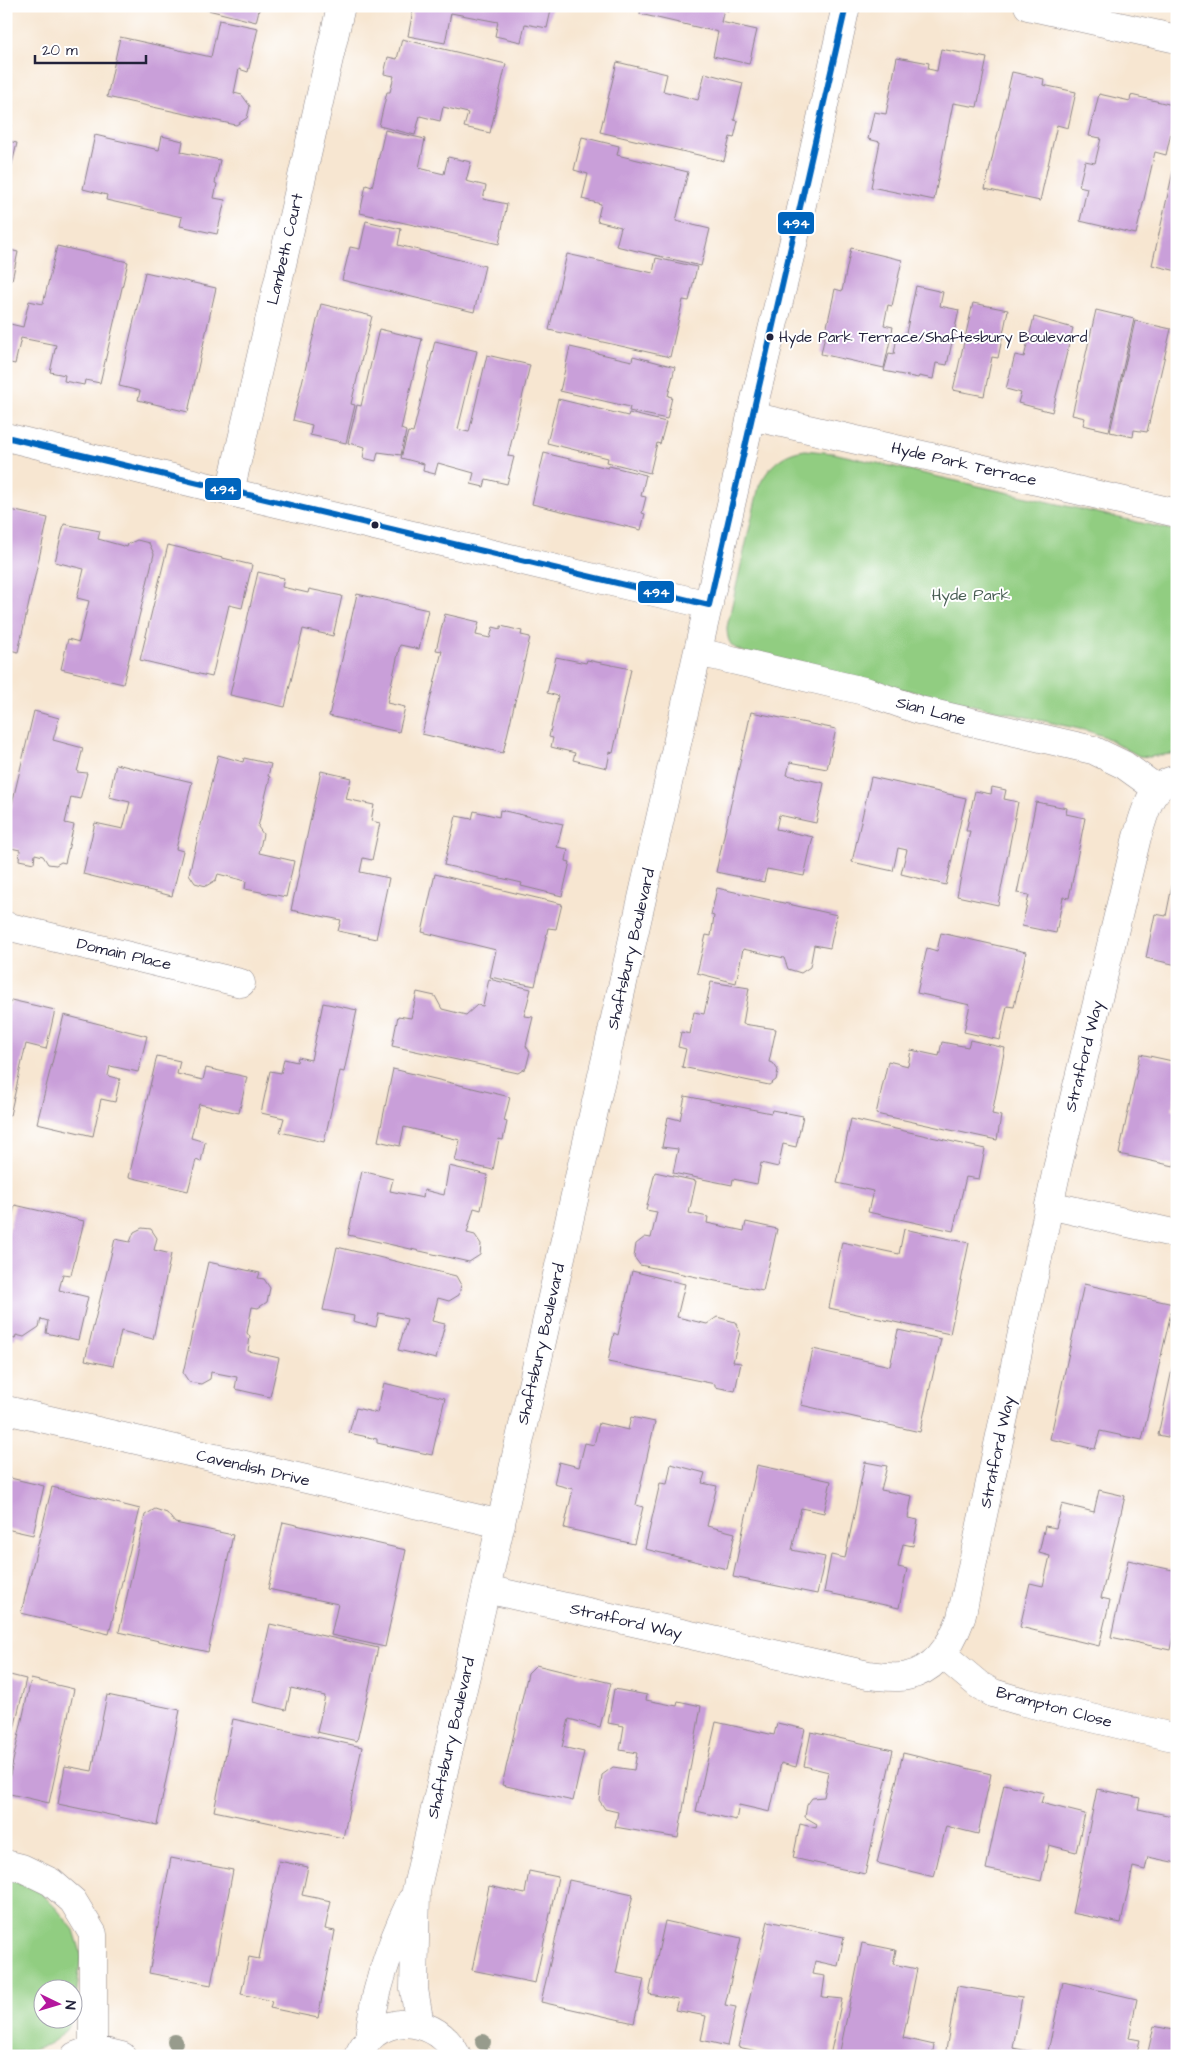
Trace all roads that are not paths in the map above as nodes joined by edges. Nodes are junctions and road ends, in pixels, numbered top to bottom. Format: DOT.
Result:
graph roads {
  1 [pos="341,6"];
  2 [pos="846,6"];
  3 [pos="1028,6"];
  4 [pos="1177,39"];
  5 [pos="751,416"];
  6 [pos="6,437"];
  7 [pos="230,492"];
  8 [pos="1177,513"];
  9 [pos="709,605"];
  10 [pos="698,652"];
  11 [pos="1167,783"];
  12 [pos="6,926"];
  13 [pos="241,983"];
  14 [pos="1049,1205"];
  15 [pos="1177,1234"];
  16 [pos="6,1410"];
  17 [pos="501,1524"];
  18 [pos="486,1589"];
  19 [pos="942,1654"];
  20 [pos="1177,1738"];
  21 [pos="6,1864"];
  22 [pos="416,1891"];
  23 [pos="420,2025"];
  24 [pos="363,2048"];
  25 [pos="84,2052"];
  26 [pos="460,2052"];
  27 [pos="122,2056"];
  1 -- 7 [label="street, Lambeth Court"];
  2 -- 5 [label="street, Shaftsbury Boulevard"];
  3 -- 4 [label="street"];
  5 -- 8 [label="street, Hyde Park Terrace"];
  5 -- 9 [label="street, Shaftsbury Boulevard"];
  6 -- 7 [label="street"];
  7 -- 9 [label="street"];
  9 -- 10 [label="street, Shaftsbury Boulevard"];
  10 -- 11 [label="street, Sian Lane"];
  10 -- 17 [label="street, Shaftsbury Boulevard"];
  11 -- 14 [label="street, Stratford Way"];
  12 -- 13 [label="street, Domain Place"];
  14 -- 15 [label="street"];
  14 -- 19 [label="street, Stratford Way"];
  16 -- 17 [label="street, Cavendish Drive"];
  17 -- 18 [label="street, Shaftsbury Boulevard"];
  18 -- 19 [label="street, Stratford Way"];
  18 -- 22 [label="street, Shaftsbury Boulevard"];
  19 -- 20 [label="street, Brampton Close"];
  21 -- 25 [label="street"];
  22 -- 23 [label="street, Shaftsbury Boulevard"];
  22 -- 24 [label="street, Shaftsbury Boulevard"];
  23 -- 24 [label="street"];
  23 -- 26 [label="street"];
  25 -- 27 [label="street"];
}
